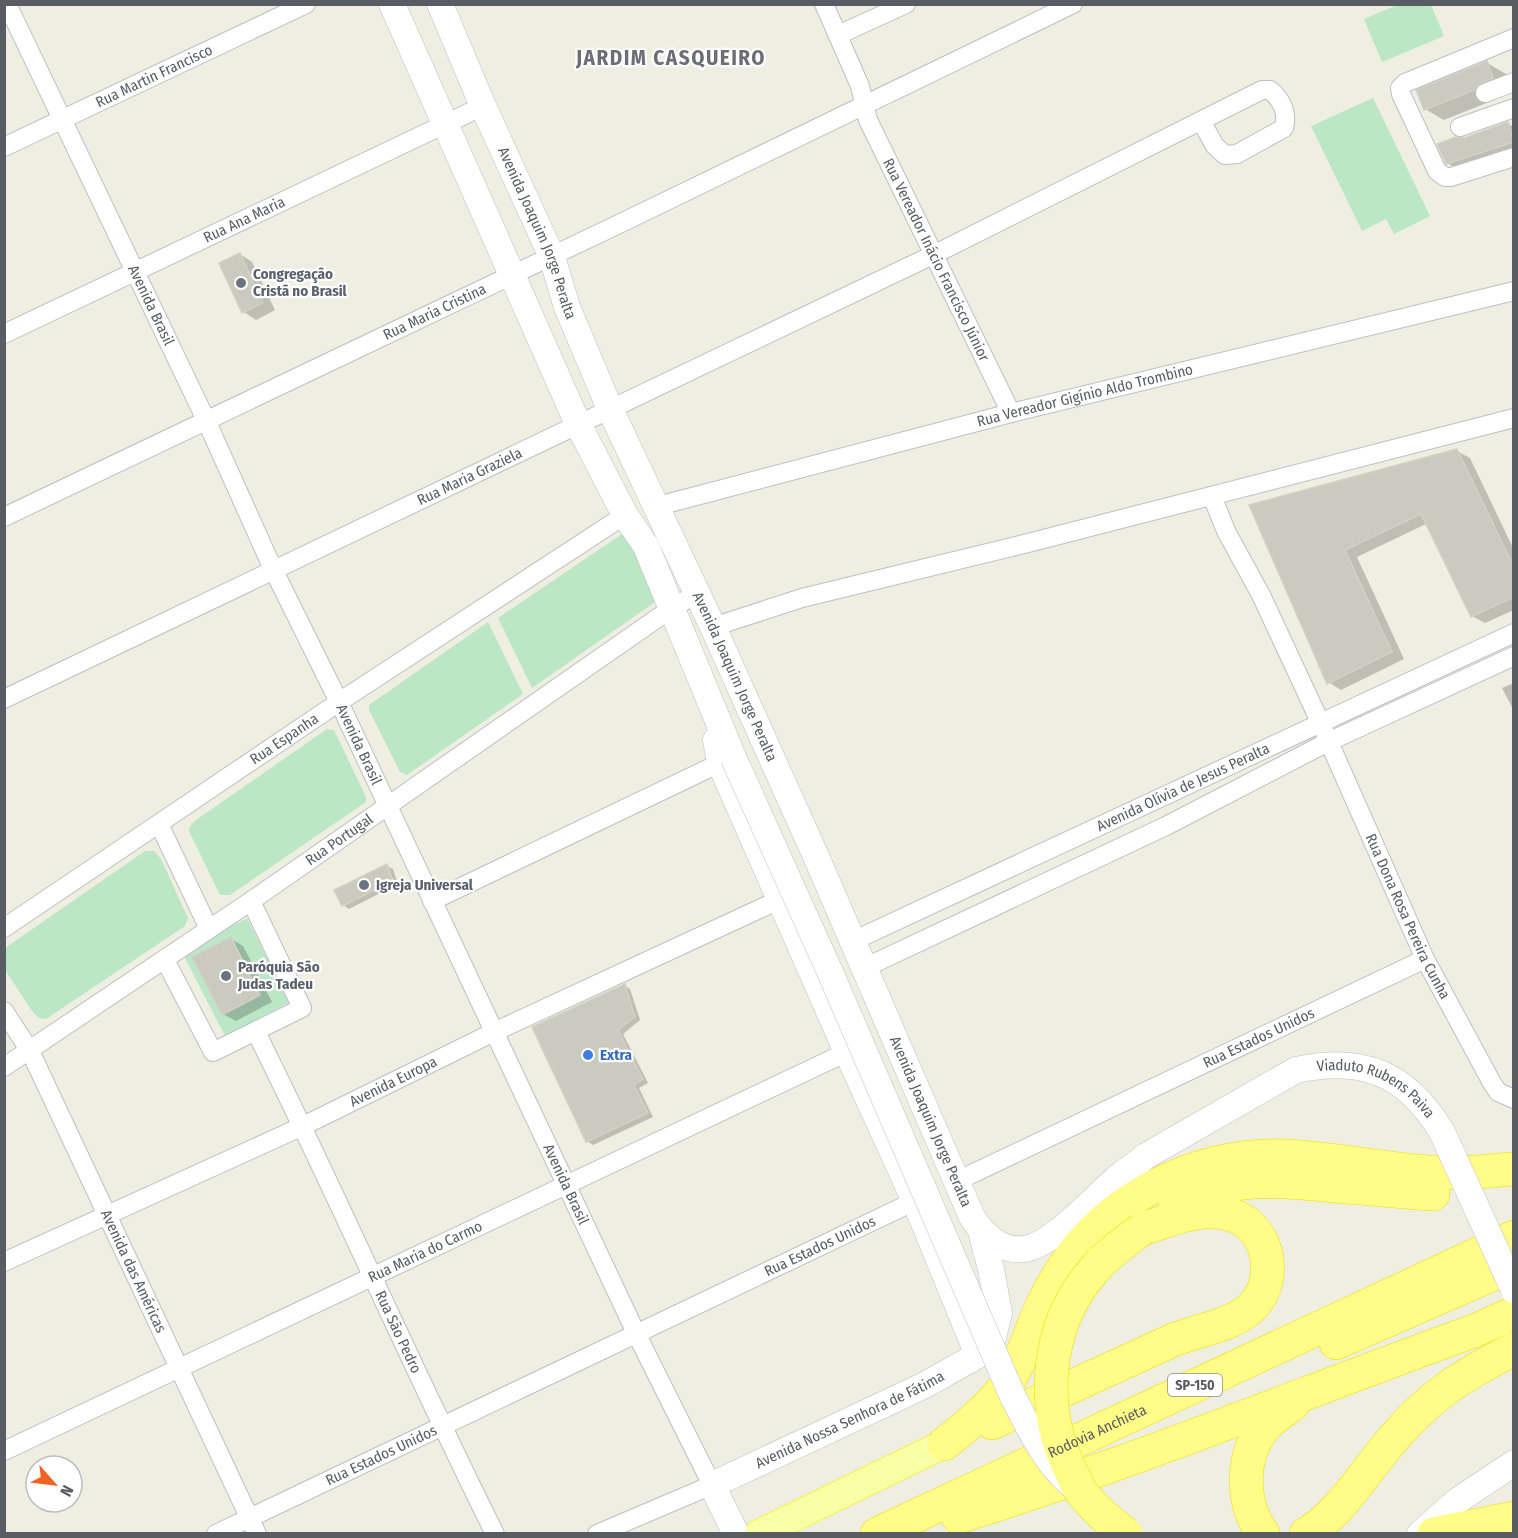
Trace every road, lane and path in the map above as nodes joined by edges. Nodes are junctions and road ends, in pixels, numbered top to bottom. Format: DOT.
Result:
graph roads {
  1 [pos="7,4"];
  2 [pos="306,4"];
  3 [pos="392,4"];
  4 [pos="440,4"];
  5 [pos="824,4"];
  6 [pos="906,4"];
  7 [pos="1073,4"];
  8 [pos="838,35"];
  9 [pos="1512,42"];
  10 [pos="1514,82"];
  11 [pos="1485,93"];
  12 [pos="483,106"];
  13 [pos="865,106"];
  14 [pos="1514,108"];
  15 [pos="62,119"];
  16 [pos="1201,121"];
  17 [pos="445,125"];
  18 [pos="1460,127"];
  19 [pos="4,147"];
  20 [pos="1514,157"];
  21 [pos="935,254"];
  22 [pos="552,257"];
  23 [pos="135,272"];
  24 [pos="512,276"];
  25 [pos="1514,291"];
  26 [pos="4,334"];
  27 [pos="610,409"];
  28 [pos="1011,413"];
  29 [pos="1514,418"];
  30 [pos="206,420"];
  31 [pos="578,424"];
  32 [pos="1212,496"];
  33 [pos="657,506"];
  34 [pos="626,515"];
  35 [pos="4,517"];
  36 [pos="273,569"];
  37 [pos="698,593"];
  38 [pos="672,608"];
  39 [pos="714,627"];
  40 [pos="1514,633"];
  41 [pos="1514,656"];
  42 [pos="4,699"];
  43 [pos="339,702"];
  44 [pos="1321,724"];
  45 [pos="1328,742"];
  46 [pos="727,760"];
  47 [pos="387,805"];
  48 [pos="159,824"];
  49 [pos="1068,842"];
  50 [pos="1078,867"];
  51 [pos="781,899"];
  52 [pos="251,901"];
  53 [pos="432,901"];
  54 [pos="4,928"];
  55 [pos="208,929"];
  56 [pos="853,941"];
  57 [pos="165,960"];
  58 [pos="1425,960"];
  59 [pos="864,968"];
  60 [pos="4,1011"];
  61 [pos="256,1032"];
  62 [pos="494,1032"];
  63 [pos="30,1051"];
  64 [pos="847,1052"];
  65 [pos="4,1067"];
  66 [pos="1511,1098"];
  67 [pos="303,1126"];
  68 [pos="1514,1169"];
  69 [pos="1514,1178"];
  70 [pos="957,1181"];
  71 [pos="567,1184"];
  72 [pos="915,1201"];
  73 [pos="106,1215"];
  74 [pos="1142,1229"];
  75 [pos="981,1231"];
  76 [pos="1514,1237"];
  77 [pos="4,1262"];
  78 [pos="1514,1265"];
  79 [pos="373,1275"];
  80 [pos="1514,1290"];
  81 [pos="1514,1313"];
  82 [pos="636,1333"];
  83 [pos="1512,1350"];
  84 [pos="978,1355"];
  85 [pos="180,1368"];
  86 [pos="1308,1391"];
  87 [pos="441,1425"];
  88 [pos="944,1444"];
  89 [pos="4,1451"];
  90 [pos="1514,1463"];
  91 [pos="712,1485"];
  92 [pos="1082,1493"];
  93 [pos="958,1517"];
  94 [pos="1514,1518"];
  95 [pos="253,1525"];
  96 [pos="216,1533"];
  97 [pos="495,1533"];
  98 [pos="597,1533"];
  99 [pos="736,1533"];
  100 [pos="759,1533"];
  101 [pos="877,1533"];
  102 [pos="923,1533"];
  103 [pos="1126,1533"];
  104 [pos="1263,1533"];
  105 [pos="1306,1533"];
  106 [pos="1420,1533"];
  107 [pos="1434,1533"];
  1 -- 15 [label="street, Avenida Brasil"];
  2 -- 15 [label="street, Rua Martin Francisco"];
  3 -- 17 [label="street, Avenida Joaquim Jorge Peralta"];
  4 -- 12 [label="street, Avenida Joaquim Jorge Peralta"];
  5 -- 8 [label="street, Rua Vereador Inácio Francisco Júnior"];
  6 -- 8 [label="street"];
  7 -- 13 [label="street, Rua Maria Cristina"];
  8 -- 13 [label="street, Rua Vereador Inácio Francisco Júnior"];
  9 -- 20 [label="street"];
  10 -- 11 [label="street"];
  12 -- 17 [label="street, Rua Ana Maria"];
  12 -- 22 [label="street, Avenida Joaquim Jorge Peralta"];
  13 -- 21 [label="street, Rua Vereador Inácio Francisco Júnior"];
  13 -- 22 [label="street, Rua Maria Cristina"];
  14 -- 18 [label="street"];
  15 -- 19 [label="street, Rua Martin Francisco"];
  15 -- 23 [label="street, Avenida Brasil"];
  16 -- 16 [label="street, Rua Maria Graziela"];
  16 -- 21 [label="street, Rua Maria Graziela"];
  17 -- 23 [label="street, Rua Ana Maria"];
  17 -- 24 [label="street, Avenida Joaquim Jorge Peralta"];
  21 -- 27 [label="street, Rua Maria Graziela"];
  21 -- 28 [label="street, Rua Vereador Inácio Francisco Júnior"];
  22 -- 24 [label="street, Rua Maria Cristina"];
  22 -- 27 [label="street, Avenida Joaquim Jorge Peralta"];
  23 -- 26 [label="street, Rua Ana Maria"];
  23 -- 30 [label="street, Avenida Brasil"];
  24 -- 30 [label="street, Rua Maria Cristina"];
  24 -- 31 [label="street, Avenida Joaquim Jorge Peralta"];
  25 -- 28 [label="street, Rua Vereador Gigínio Aldo Trombino"];
  27 -- 31 [label="street, Rua Maria Graziela"];
  27 -- 33 [label="street, Avenida Joaquim Jorge Peralta"];
  28 -- 33 [label="street, Rua Vereador Gigínio Aldo Trombino"];
  29 -- 32 [label="street"];
  30 -- 35 [label="street, Rua Maria Cristina"];
  30 -- 36 [label="street, Avenida Brasil"];
  31 -- 34 [label="street, Avenida Joaquim Jorge Peralta"];
  31 -- 36 [label="street, Rua Maria Graziela"];
  32 -- 39 [label="street"];
  32 -- 44 [label="street, Rua Dona Rosa Pereira Cunha"];
  33 -- 37 [label="street, Avenida Joaquim Jorge Peralta"];
  34 -- 38 [label="street, Avenida Joaquim Jorge Peralta"];
  34 -- 43 [label="street, Rua Espanha"];
  36 -- 42 [label="street, Rua Maria Graziela"];
  36 -- 43 [label="street, Avenida Brasil"];
  37 -- 38 [label="street, Rua Portugal"];
  37 -- 39 [label="street, Avenida Joaquim Jorge Peralta"];
  38 -- 46 [label="street, Avenida Joaquim Jorge Peralta"];
  38 -- 47 [label="street, Rua Portugal"];
  39 -- 56 [label="street, Avenida Joaquim Jorge Peralta"];
  40 -- 44 [label="street, Avenida Olívia de Jesus Peralta"];
  41 -- 45 [label="street, Avenida Olívia de Jesus Peralta"];
  43 -- 47 [label="street, Avenida Brasil"];
  43 -- 48 [label="street, Rua Espanha"];
  44 -- 45 [label="street, Rua Dona Rosa Pereira Cunha"];
  44 -- 49 [label="street, Avenida Olívia de Jesus Peralta"];
  45 -- 50 [label="street, Avenida Olívia de Jesus Peralta"];
  45 -- 58 [label="street, Rua Dona Rosa Pereira Cunha"];
  46 -- 51 [label="street, Avenida Joaquim Jorge Peralta"];
  46 -- 53 [label="street"];
  46 -- 92 [label="street, Avenida Joaquim Jorge Peralta, bridge"];
  47 -- 52 [label="street, Rua Portugal"];
  47 -- 53 [label="street, Avenida Brasil"];
  48 -- 54 [label="street, Rua Espanha"];
  48 -- 55 [label="street"];
  49 -- 50 [label="street"];
  49 -- 56 [label="street, Avenida Olívia de Jesus Peralta"];
  50 -- 59 [label="street, Avenida Olívia de Jesus Peralta"];
  51 -- 62 [label="street, Avenida Europa"];
  51 -- 64 [label="street, Avenida Joaquim Jorge Peralta"];
  52 -- 55 [label="street, Rua Portugal"];
  52 -- 61 [label="street"];
  53 -- 62 [label="street, Avenida Brasil"];
  55 -- 57 [label="street, Rua Portugal"];
  56 -- 59 [label="street, Avenida Joaquim Jorge Peralta"];
  57 -- 61 [label="street"];
  57 -- 63 [label="street, Rua Portugal"];
  58 -- 66 [label="street, Rua Dona Rosa Pereira Cunha"];
  58 -- 70 [label="street, Rua Estados Unidos"];
  59 -- 70 [label="street, Avenida Joaquim Jorge Peralta"];
  60 -- 63 [label="street, Avenida das Américas"];
  61 -- 67 [label="street, Rua São Pedro"];
  62 -- 67 [label="street, Avenida Europa"];
  62 -- 71 [label="street, Avenida Brasil"];
  63 -- 65 [label="street, Rua Portugal"];
  63 -- 73 [label="street, Avenida das Américas"];
  64 -- 71 [label="street, Rua Maria do Carmo"];
  64 -- 72 [label="street, Avenida Joaquim Jorge Peralta"];
  67 -- 73 [label="street, Avenida Europa"];
  67 -- 79 [label="street, Rua São Pedro"];
  68 -- 88 [label="highway"];
  69 -- 74 [label="highway"];
  70 -- 72 [label="street, Rua Estados Unidos"];
  70 -- 75 [label="street, Avenida Joaquim Jorge Peralta"];
  71 -- 79 [label="street, Rua Maria do Carmo"];
  71 -- 82 [label="street, Avenida Brasil"];
  72 -- 82 [label="street, Rua Estados Unidos"];
  72 -- 84 [label="street, Avenida Joaquim Jorge Peralta"];
  73 -- 77 [label="street, Avenida Europa"];
  73 -- 85 [label="street, Avenida das Américas"];
  74 -- 88 [label="highway"];
  74 -- 92 [label="highway, bridge"];
  75 -- 80 [label="street, Viaduto Rubens Paiva, bridge"];
  75 -- 84 [label="street, Avenida Nossa Senhora de Fátima"];
  76 -- 101 [label="highway, Rodovia Anchieta / SP-150"];
  78 -- 93 [label="highway, Rodovia Anchieta / SP-150"];
  79 -- 85 [label="street, Rua Maria do Carmo"];
  79 -- 87 [label="street, Rua São Pedro"];
  81 -- 86 [label="highway"];
  82 -- 87 [label="street, Rua Estados Unidos"];
  82 -- 91 [label="street, Avenida Brasil"];
  83 -- 105 [label="highway"];
  84 -- 91 [label="street, Avenida Nossa Senhora de Fátima"];
  85 -- 89 [label="street, Rua Maria do Carmo"];
  85 -- 95 [label="street, Avenida das Américas"];
  86 -- 93 [label="highway"];
  86 -- 104 [label="highway"];
  87 -- 95 [label="street, Rua Estados Unidos"];
  87 -- 97 [label="street, Rua São Pedro"];
  88 -- 100 [label="main road"];
  90 -- 106 [label="street"];
  91 -- 98 [label="street, Avenida Nossa Senhora de Fátima"];
  91 -- 99 [label="street"];
  92 -- 103 [label="highway, bridge"];
  93 -- 102 [label="highway, Rodovia Anchieta / SP-150"];
  94 -- 107 [label="highway"];
  95 -- 96 [label="street, Rua Estados Unidos"];
}
